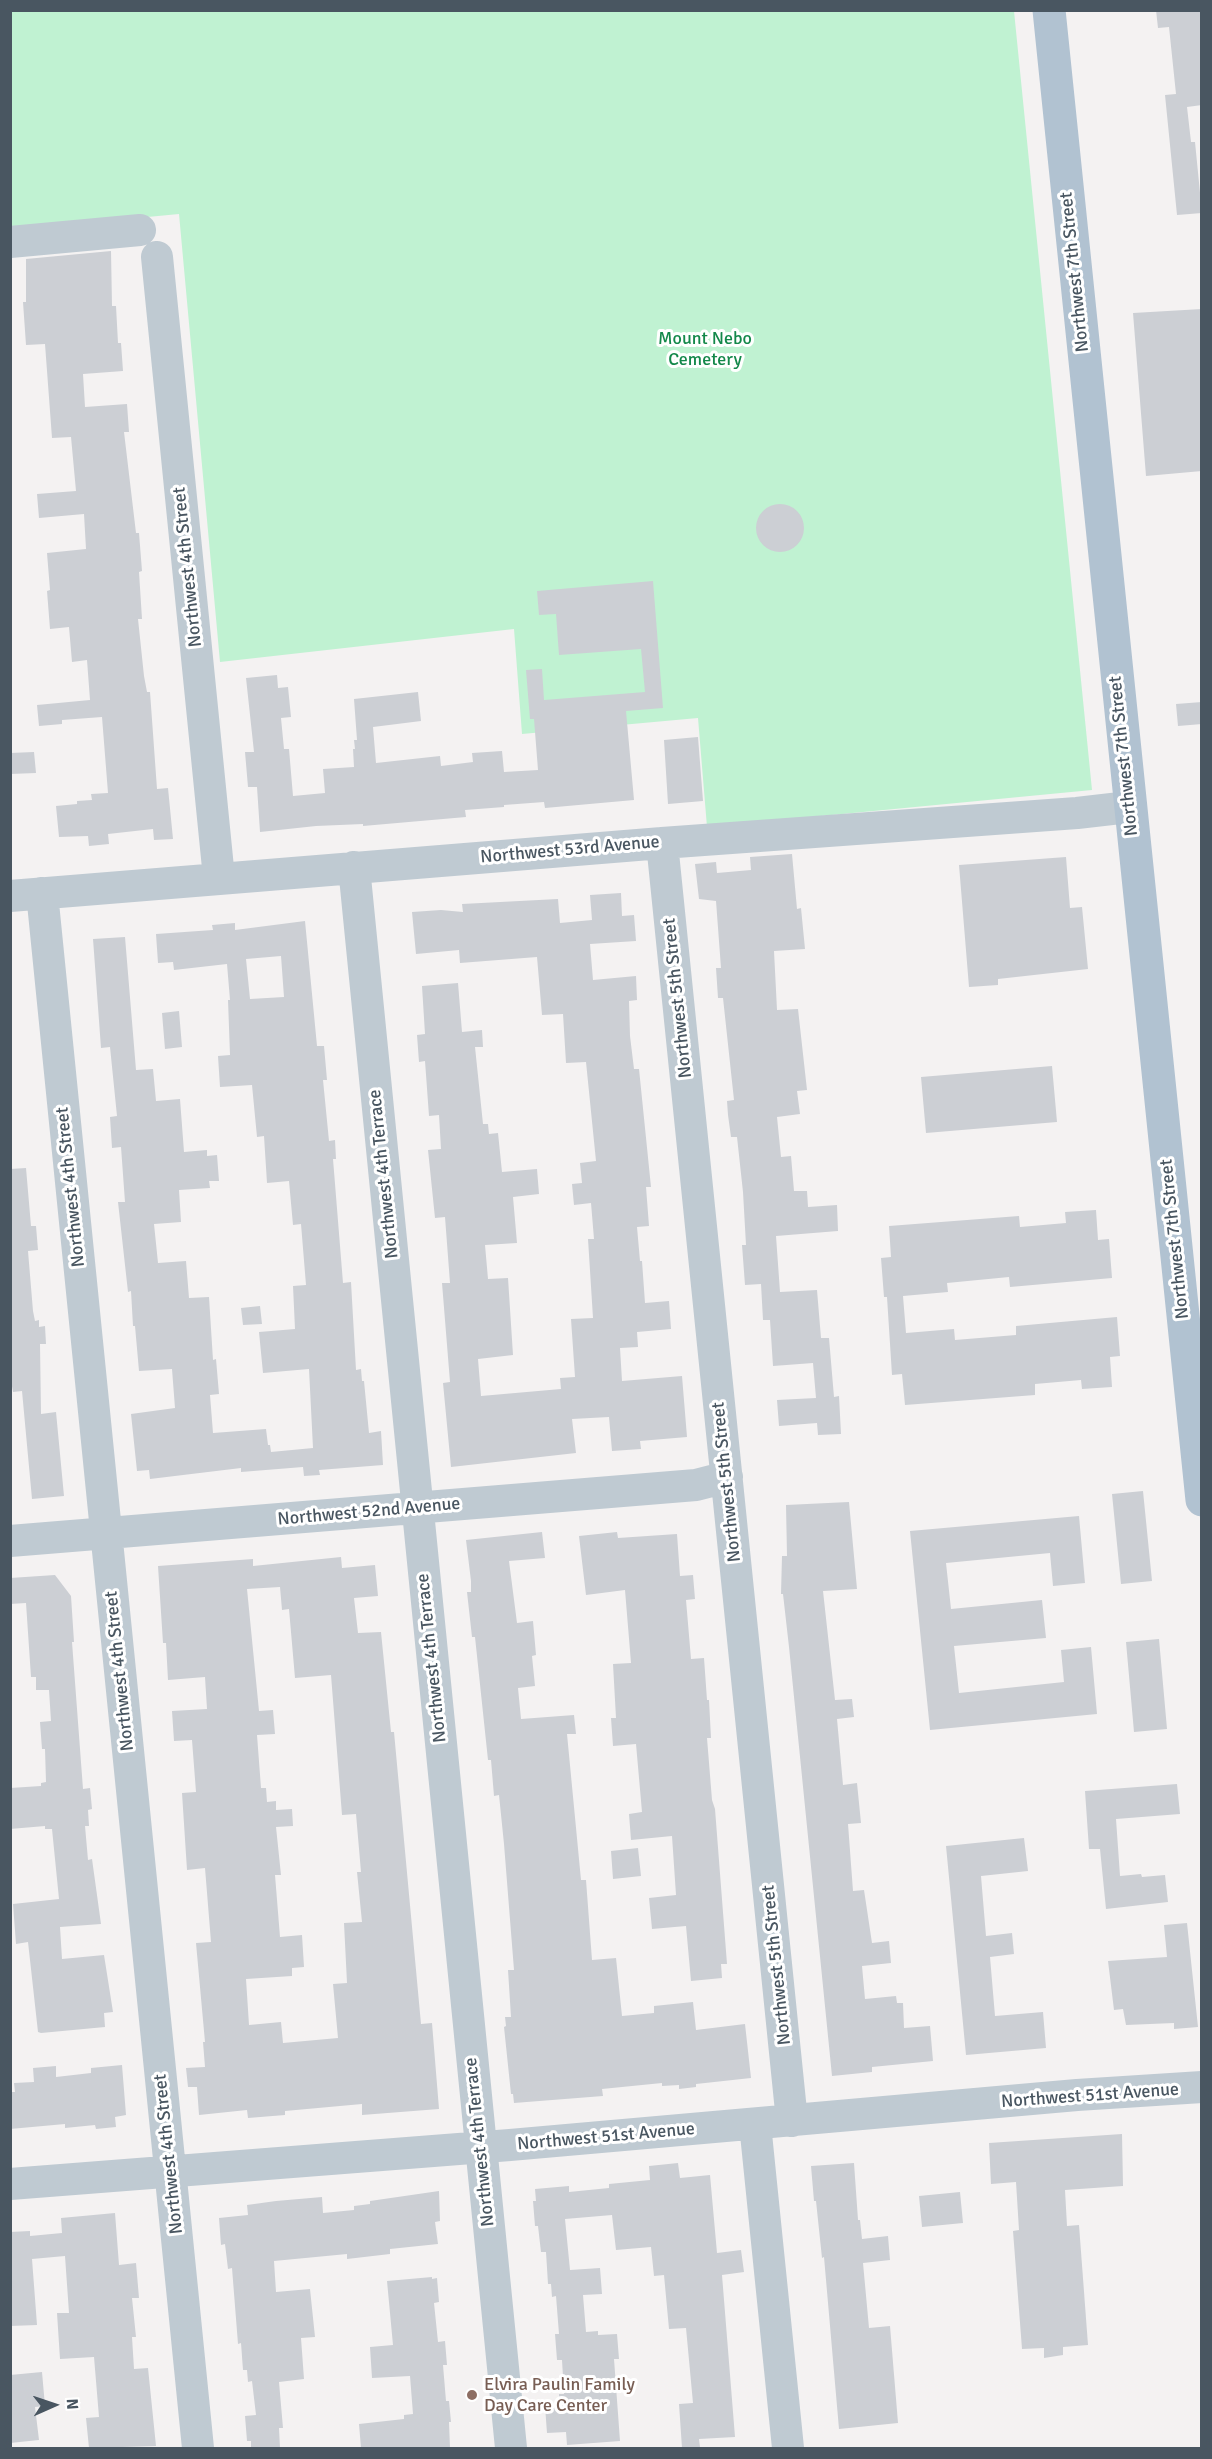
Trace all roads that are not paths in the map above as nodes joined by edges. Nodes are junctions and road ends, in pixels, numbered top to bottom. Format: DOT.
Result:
graph roads {
  1 [pos="1048,10"];
  2 [pos="140,230"];
  3 [pos="10,242"];
  4 [pos="157,257"];
  5 [pos="1129,807"];
  6 [pos="662,843"];
  7 [pos="354,867"];
  8 [pos="219,878"];
  9 [pos="42,893"];
  10 [pos="10,896"];
  11 [pos="727,1477"];
  12 [pos="1202,1500"];
  13 [pos="416,1508"];
  14 [pos="106,1533"];
  15 [pos="10,1541"];
  16 [pos="1202,2087"];
  17 [pos="792,2121"];
  18 [pos="756,2124"];
  19 [pos="481,2146"];
  20 [pos="171,2171"];
  21 [pos="10,2184"];
  22 [pos="198,2448"];
  23 [pos="511,2448"];
  24 [pos="789,2448"];
  1 -- 5 [label="main road, Northwest 7th Street"];
  2 -- 3 [label="street"];
  4 -- 8 [label="street, Northwest 4th Street"];
  5 -- 6 [label="street, Northwest 53rd Avenue"];
  5 -- 12 [label="main road, Northwest 7th Street"];
  6 -- 7 [label="street, Northwest 53rd Avenue"];
  6 -- 11 [label="street, Northwest 5th Street"];
  7 -- 8 [label="street, Northwest 53rd Avenue"];
  7 -- 13 [label="street, Northwest 4th Terrace"];
  8 -- 9 [label="street, Northwest 53rd Avenue"];
  9 -- 10 [label="street, Northwest 53rd Avenue"];
  9 -- 14 [label="street, Northwest 4th Street"];
  11 -- 13 [label="street, Northwest 52nd Avenue"];
  11 -- 17 [label="street, Northwest 5th Street"];
  13 -- 14 [label="street, Northwest 52nd Avenue"];
  13 -- 19 [label="street, Northwest 4th Terrace"];
  14 -- 15 [label="street, Northwest 52nd Avenue"];
  14 -- 20 [label="street, Northwest 4th Street"];
  16 -- 17 [label="street, Northwest 51st Avenue"];
  17 -- 18 [label="street, Northwest 51st Avenue"];
  18 -- 19 [label="street, Northwest 51st Avenue"];
  18 -- 24 [label="street"];
  19 -- 20 [label="street, Northwest 51st Avenue"];
  19 -- 23 [label="street, Northwest 4th Terrace"];
  20 -- 21 [label="street, Northwest 51st Avenue"];
  20 -- 22 [label="street, Northwest 4th Street"];
}
